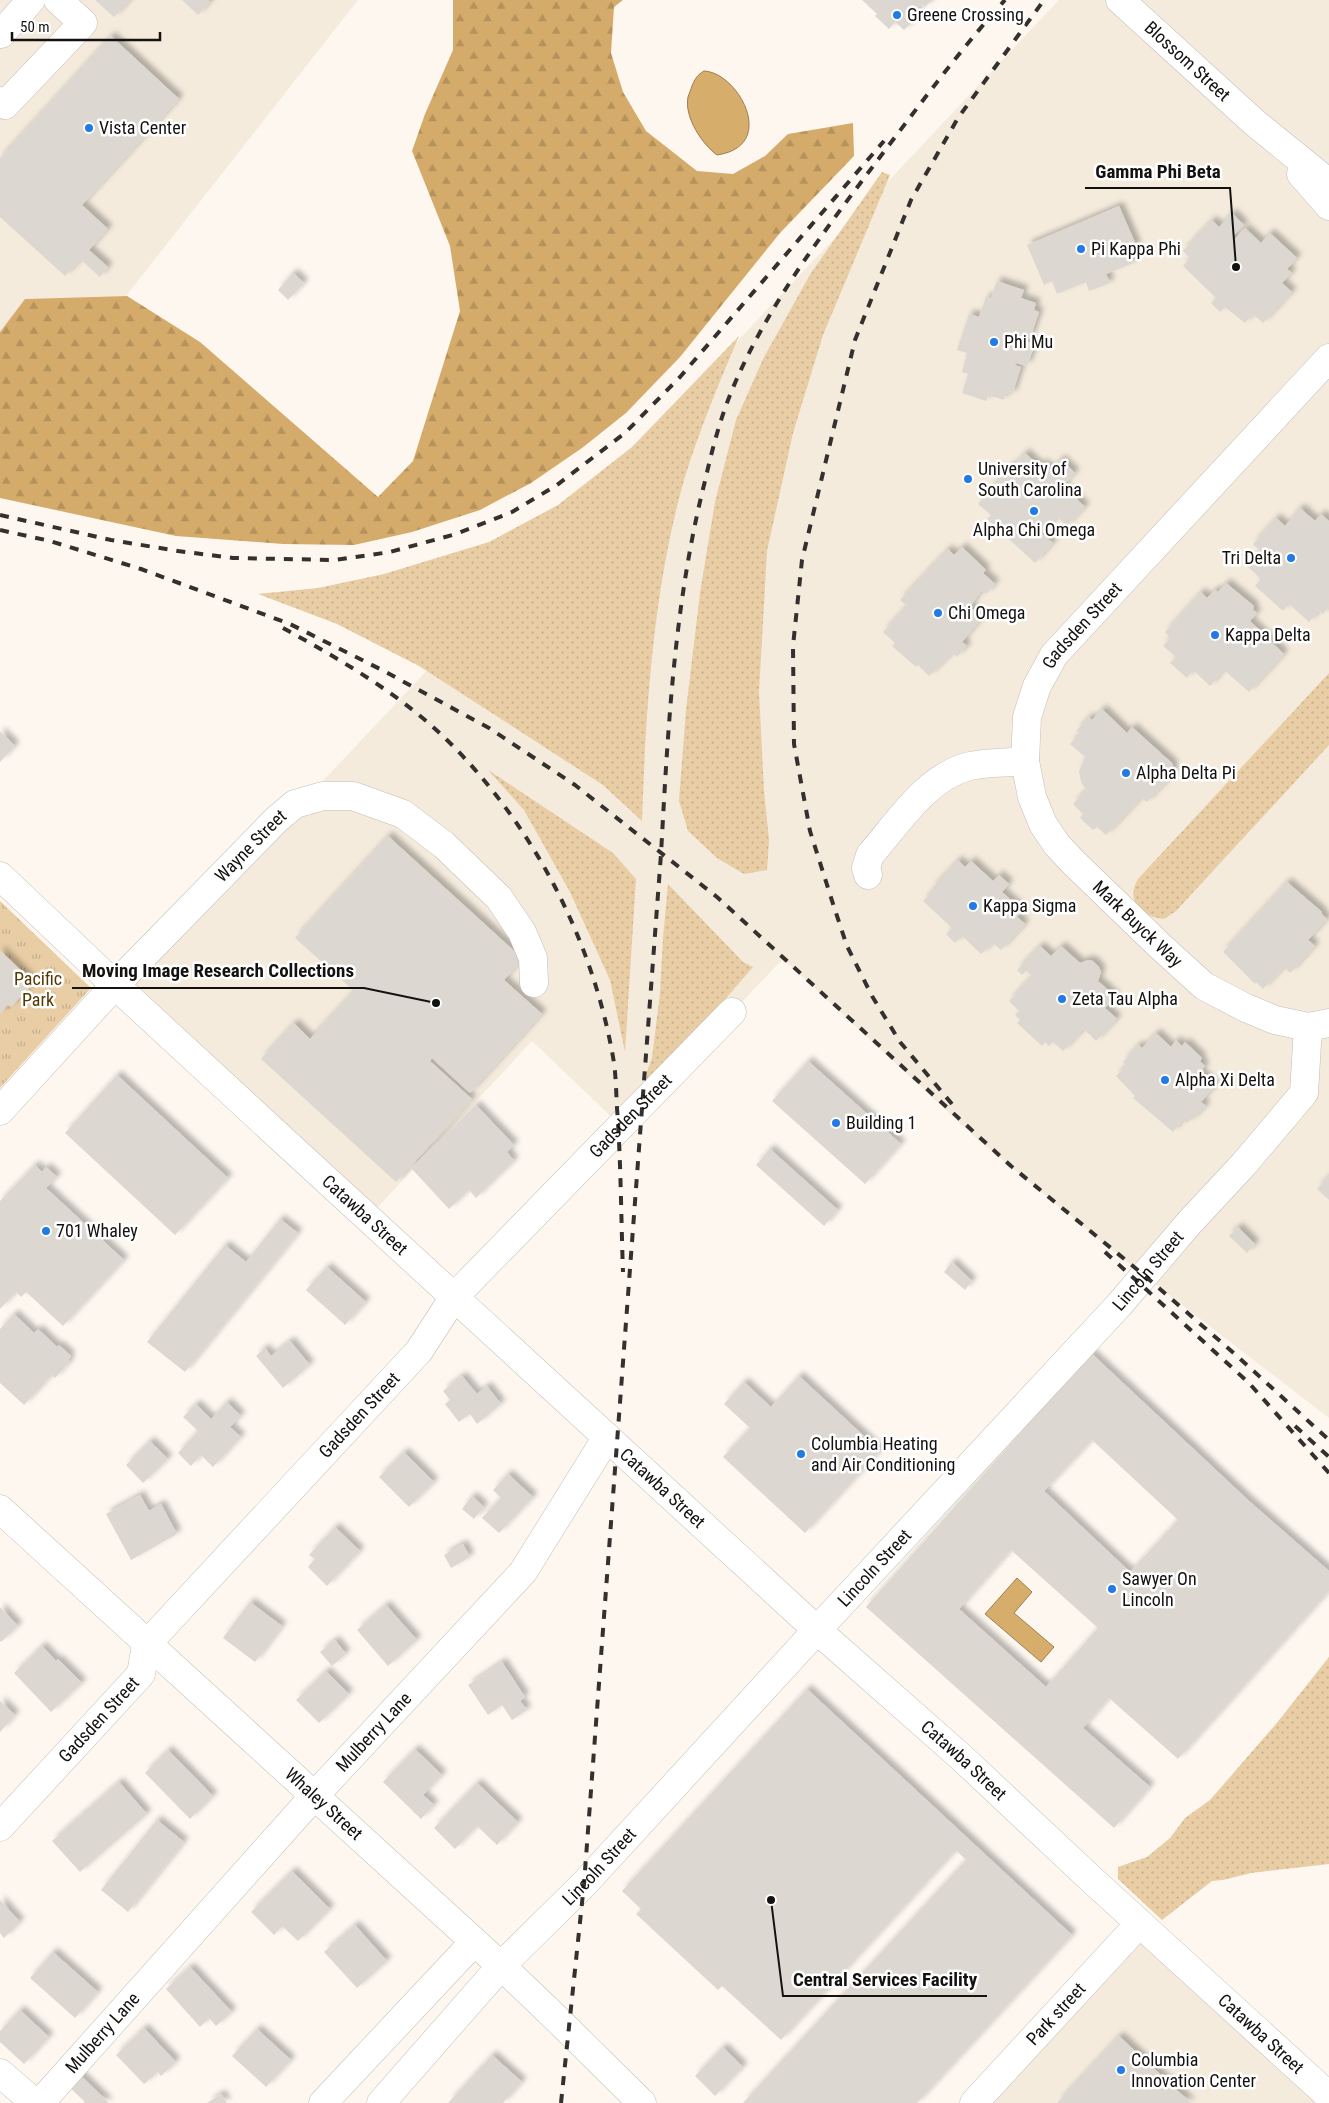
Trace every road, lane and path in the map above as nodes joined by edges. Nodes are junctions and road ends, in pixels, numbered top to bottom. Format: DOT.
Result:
graph roads {
  1 [pos="31,0"];
  2 [pos="58,0"];
  3 [pos="1120,0"];
  4 [pos="1,34"];
  5 [pos="0,101"];
  6 [pos="1255,123"];
  7 [pos="1329,183"];
  8 [pos="1329,206"];
  9 [pos="1329,358"];
  10 [pos="1025,761"];
  11 [pos="868,875"];
  12 [pos="0,876"];
  13 [pos="534,983"];
  14 [pos="115,986"];
  15 [pos="732,1012"];
  16 [pos="1319,1025"];
  17 [pos="0,1111"];
  18 [pos="454,1297"];
  19 [pos="606,1437"];
  20 [pos="0,1509"];
  21 [pos="817,1630"];
  22 [pos="146,1645"];
  23 [pos="315,1795"];
  24 [pos="0,1827"];
  25 [pos="1139,1924"];
  26 [pos="474,1942"];
  27 [pos="501,1966"];
  28 [pos="0,2073"];
  29 [pos="1329,2096"];
  30 [pos="36,2103"];
  31 [pos="40,2103"];
  32 [pos="323,2103"];
  33 [pos="381,2103"];
  34 [pos="642,2103"];
  35 [pos="974,2103"];
  1 -- 4 [label="street"];
  2 -- 5 [label="street"];
  3 -- 6 [label="street, Blossom Street"];
  6 -- 7 [label="street, Blossom Street"];
  6 -- 8 [label="street, Blossom Street"];
  9 -- 10 [label="street, Gadsden Street"];
  10 -- 11 [label="street"];
  10 -- 16 [label="street, Mark Buyck Way"];
  12 -- 14 [label="street, Catawba Street"];
  13 -- 14 [label="street, Wayne Street"];
  14 -- 17 [label="street, Wayne Street"];
  14 -- 18 [label="street, Catawba Street"];
  15 -- 18 [label="street, Gadsden Street"];
  16 -- 21 [label="street, Lincoln Street"];
  18 -- 19 [label="street, Catawba Street"];
  18 -- 22 [label="street, Gadsden Street"];
  19 -- 21 [label="street, Catawba Street"];
  19 -- 23 [label="street, Mulberry Lane"];
  20 -- 22 [label="street, Whaley Street"];
  21 -- 25 [label="street, Catawba Street"];
  21 -- 27 [label="street, Lincoln Street"];
  22 -- 23 [label="street, Whaley Street"];
  22 -- 24 [label="street, Gadsden Street"];
  23 -- 26 [label="street, Whaley Street"];
  23 -- 31 [label="street, Mulberry Lane"];
  25 -- 29 [label="street, Catawba Street"];
  25 -- 35 [label="street, Park street"];
  26 -- 27 [label="street, Whaley Street"];
  26 -- 32 [label="street"];
  27 -- 33 [label="street, Lincoln Street"];
  27 -- 34 [label="street, Whaley Street"];
  28 -- 30 [label="street"];
}
